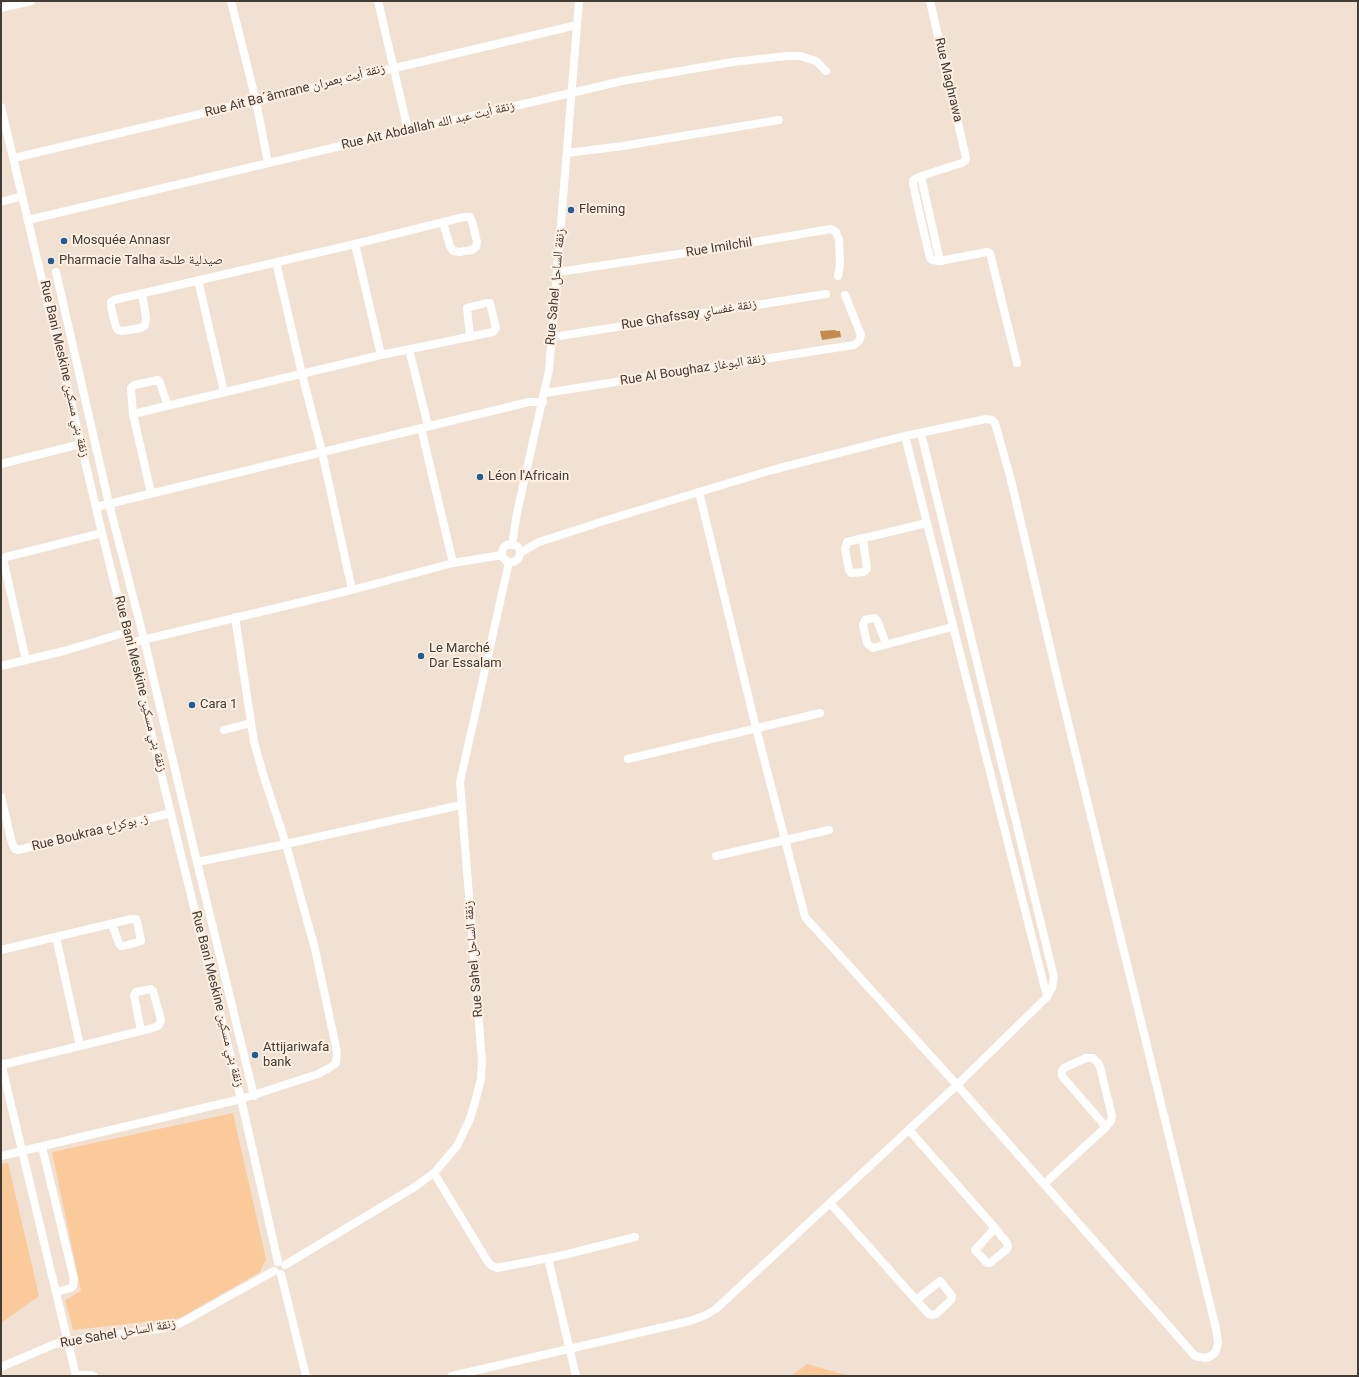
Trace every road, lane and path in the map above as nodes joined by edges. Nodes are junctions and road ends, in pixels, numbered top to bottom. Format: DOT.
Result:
graph roads {
  1 [pos="31,1"];
  2 [pos="231,1"];
  3 [pos="378,1"];
  4 [pos="579,1"];
  5 [pos="930,1"];
  6 [pos="1,8"];
  7 [pos="577,25"];
  8 [pos="393,68"];
  9 [pos="826,71"];
  10 [pos="572,92"];
  11 [pos="256,101"];
  12 [pos="1,107"];
  13 [pos="779,120"];
  14 [pos="408,130"];
  15 [pos="567,153"];
  16 [pos="14,158"];
  17 [pos="268,163"];
  18 [pos="22,196"];
  19 [pos="1,202"];
  20 [pos="28,220"];
  21 [pos="443,223"];
  22 [pos="355,244"];
  23 [pos="276,262"];
  24 [pos="56,272"];
  25 [pos="558,272"];
  26 [pos="838,276"];
  27 [pos="198,280"];
  28 [pos="142,294"];
  29 [pos="826,294"];
  30 [pos="845,295"];
  31 [pos="470,337"];
  32 [pos="553,337"];
  33 [pos="409,349"];
  34 [pos="381,355"];
  35 [pos="1017,363"];
  36 [pos="302,374"];
  37 [pos="224,392"];
  38 [pos="545,393"];
  39 [pos="542,402"];
  40 [pos="168,406"];
  41 [pos="133,414"];
  42 [pos="425,427"];
  43 [pos="921,433"];
  44 [pos="905,436"];
  45 [pos="81,444"];
  46 [pos="322,452"];
  47 [pos="1,464"];
  48 [pos="699,492"];
  49 [pos="150,493"];
  50 [pos="109,504"];
  51 [pos="96,507"];
  52 [pos="927,523"];
  53 [pos="102,533"];
  54 [pos="863,539"];
  55 [pos="512,545"];
  56 [pos="520,553"];
  57 [pos="502,555"];
  58 [pos="508,562"];
  59 [pos="453,563"];
  60 [pos="352,590"];
  61 [pos="235,617"];
  62 [pos="952,627"];
  63 [pos="128,632"];
  64 [pos="144,640"];
  65 [pos="130,643"];
  66 [pos="886,644"];
  67 [pos="26,660"];
  68 [pos="1,666"];
  69 [pos="977,668"];
  70 [pos="963,670"];
  71 [pos="820,713"];
  72 [pos="251,723"];
  73 [pos="756,728"];
  74 [pos="224,730"];
  75 [pos="628,759"];
  76 [pos="1,797"];
  77 [pos="461,805"];
  78 [pos="171,813"];
  79 [pos="829,830"];
  80 [pos="785,840"];
  81 [pos="286,844"];
  82 [pos="716,856"];
  83 [pos="197,862"];
  84 [pos="112,924"];
  85 [pos="56,937"];
  86 [pos="1,950"];
  87 [pos="1046,997"];
  88 [pos="141,1031"];
  89 [pos="80,1046"];
  90 [pos="1,1064"];
  91 [pos="957,1085"];
  92 [pos="254,1096"];
  93 [pos="241,1099"];
  94 [pos="1106,1127"];
  95 [pos="908,1130"];
  96 [pos="42,1147"];
  97 [pos="22,1151"];
  98 [pos="1,1156"];
  99 [pos="434,1173"];
  100 [pos="1044,1184"];
  101 [pos="830,1203"];
  102 [pos="994,1228"];
  103 [pos="635,1237"];
  104 [pos="548,1258"];
  105 [pos="282,1263"];
  106 [pos="278,1273"];
  107 [pos="56,1292"];
  108 [pos="916,1300"];
  109 [pos="67,1341"];
  110 [pos="569,1349"];
  111 [pos="1,1367"];
  112 [pos="76,1375"];
  113 [pos="94,1376"];
  114 [pos="306,1376"];
  115 [pos="452,1376"];
  116 [pos="576,1376"];
  1 -- 6 [label="street"];
  2 -- 11 [label="street"];
  3 -- 8 [label="street"];
  4 -- 7 [label="street, Rue Sahel زنقة الساحل"];
  5 -- 35 [label="street, Rue Maghrawa"];
  7 -- 8 [label="street, Rue Ait Ba´âmrane زنقة أيت بعمران"];
  7 -- 10 [label="street, Rue Sahel زنقة الساحل"];
  8 -- 11 [label="street, Rue Ait Ba´âmrane زنقة أيت بعمران"];
  8 -- 14 [label="street"];
  9 -- 10 [label="street, Rue Ait Abdallah زنقة أيت عبد الله"];
  10 -- 14 [label="street, Rue Ait Abdallah زنقة أيت عبد الله"];
  10 -- 15 [label="street, Rue Sahel زنقة الساحل"];
  11 -- 16 [label="street, Rue Ait Ba´âmrane زنقة أيت بعمران"];
  11 -- 17 [label="street"];
  12 -- 16 [label="street, Rue Bani Meskine زنقة بني مسكين"];
  13 -- 15 [label="street"];
  14 -- 17 [label="street, Rue Ait Abdallah زنقة أيت عبد الله"];
  15 -- 25 [label="street, Rue Sahel زنقة الساحل"];
  16 -- 18 [label="street, Rue Bani Meskine زنقة بني مسكين"];
  17 -- 20 [label="street, Rue Ait Abdallah زنقة أيت عبد الله"];
  18 -- 19 [label="street"];
  18 -- 20 [label="street, Rue Bani Meskine زنقة بني مسكين"];
  20 -- 45 [label="street, Rue Bani Meskine زنقة بني مسكين"];
  21 -- 21 [label="street"];
  21 -- 22 [label="street"];
  22 -- 23 [label="street"];
  22 -- 34 [label="street"];
  23 -- 27 [label="street"];
  23 -- 36 [label="street"];
  24 -- 50 [label="street"];
  25 -- 26 [label="street, Rue Imilchil"];
  25 -- 32 [label="street, Rue Sahel زنقة الساحل"];
  27 -- 28 [label="street"];
  27 -- 37 [label="street"];
  28 -- 28 [label="street"];
  29 -- 32 [label="street, Rue Ghafssay زنقة غفساي"];
  30 -- 38 [label="street, Rue Al Boughaz زنقة البوغاز"];
  31 -- 31 [label="street"];
  31 -- 33 [label="street"];
  32 -- 38 [label="street, Rue Sahel زنقة الساحل"];
  33 -- 34 [label="street"];
  33 -- 42 [label="street"];
  34 -- 36 [label="street"];
  36 -- 37 [label="street"];
  36 -- 46 [label="street"];
  37 -- 40 [label="street"];
  38 -- 39 [label="street, Rue Sahel زنقة الساحل"];
  39 -- 42 [label="street"];
  39 -- 55 [label="street, Rue Sahel زنقة الساحل"];
  40 -- 41 [label="street"];
  40 -- 41 [label="street"];
  41 -- 49 [label="street"];
  42 -- 46 [label="street"];
  42 -- 59 [label="street"];
  43 -- 44 [label="street"];
  43 -- 69 [label="street"];
  43 -- 100 [label="street"];
  44 -- 48 [label="street"];
  44 -- 52 [label="street"];
  45 -- 47 [label="street"];
  45 -- 51 [label="street, Rue Bani Meskine زنقة بني مسكين"];
  46 -- 49 [label="street"];
  46 -- 60 [label="street"];
  48 -- 56 [label="street"];
  48 -- 73 [label="street"];
  49 -- 50 [label="street"];
  50 -- 51 [label="street"];
  50 -- 64 [label="street"];
  51 -- 53 [label="street, Rue Bani Meskine زنقة بني مسكين"];
  52 -- 54 [label="street"];
  52 -- 62 [label="street"];
  53 -- 63 [label="street, Rue Bani Meskine زنقة بني مسكين"];
  53 -- 67 [label="street"];
  55 -- 56 [label="street"];
  55 -- 57 [label="street"];
  56 -- 58 [label="street"];
  57 -- 58 [label="street"];
  57 -- 59 [label="street"];
  58 -- 77 [label="street, Rue Sahel زنقة الساحل"];
  59 -- 60 [label="street"];
  60 -- 61 [label="street"];
  61 -- 64 [label="street"];
  61 -- 72 [label="street"];
  62 -- 66 [label="street"];
  62 -- 70 [label="street"];
  63 -- 65 [label="street, Rue Bani Meskine زنقة بني مسكين"];
  63 -- 67 [label="street"];
  64 -- 65 [label="street"];
  64 -- 83 [label="street"];
  65 -- 78 [label="street, Rue Bani Meskine زنقة بني مسكين"];
  67 -- 68 [label="street"];
  69 -- 70 [label="street"];
  69 -- 87 [label="street"];
  70 -- 87 [label="street"];
  71 -- 73 [label="street"];
  72 -- 74 [label="street"];
  72 -- 81 [label="street"];
  73 -- 75 [label="street"];
  73 -- 80 [label="street"];
  76 -- 78 [label="street, Rue Boukraa ز. بوكراع"];
  77 -- 81 [label="street"];
  77 -- 99 [label="street, Rue Sahel زنقة الساحل"];
  78 -- 93 [label="street, Rue Bani Meskine زنقة بني مسكين"];
  79 -- 80 [label="street"];
  80 -- 82 [label="street"];
  80 -- 91 [label="street"];
  81 -- 83 [label="street"];
  81 -- 92 [label="street"];
  83 -- 92 [label="street"];
  84 -- 85 [label="street"];
  85 -- 86 [label="street"];
  85 -- 89 [label="street"];
  87 -- 91 [label="street"];
  88 -- 88 [label="street"];
  88 -- 89 [label="street"];
  89 -- 90 [label="street"];
  90 -- 97 [label="street"];
  91 -- 95 [label="street"];
  91 -- 100 [label="street"];
  92 -- 93 [label="street"];
  93 -- 96 [label="street"];
  93 -- 105 [label="street, Rue Bani Meskine زنقة بني مسكين"];
  94 -- 94 [label="street"];
  94 -- 100 [label="street"];
  95 -- 101 [label="street"];
  95 -- 102 [label="street"];
  96 -- 97 [label="street"];
  96 -- 107 [label="street"];
  97 -- 98 [label="street"];
  97 -- 107 [label="street"];
  99 -- 104 [label="street"];
  99 -- 105 [label="street, Rue Sahel زنقة الساحل"];
  101 -- 108 [label="street"];
  101 -- 110 [label="street"];
  103 -- 104 [label="street"];
  104 -- 110 [label="street"];
  105 -- 106 [label="street"];
  105 -- 106 [label="street"];
  106 -- 109 [label="street, Rue Sahel زنقة الساحل"];
  106 -- 114 [label="street"];
  107 -- 109 [label="street"];
  108 -- 108 [label="street"];
  109 -- 111 [label="street, Rue Sahel زنقة الساحل"];
  109 -- 112 [label="street"];
  110 -- 115 [label="street"];
  110 -- 116 [label="street"];
  112 -- 113 [label="street"];
}
